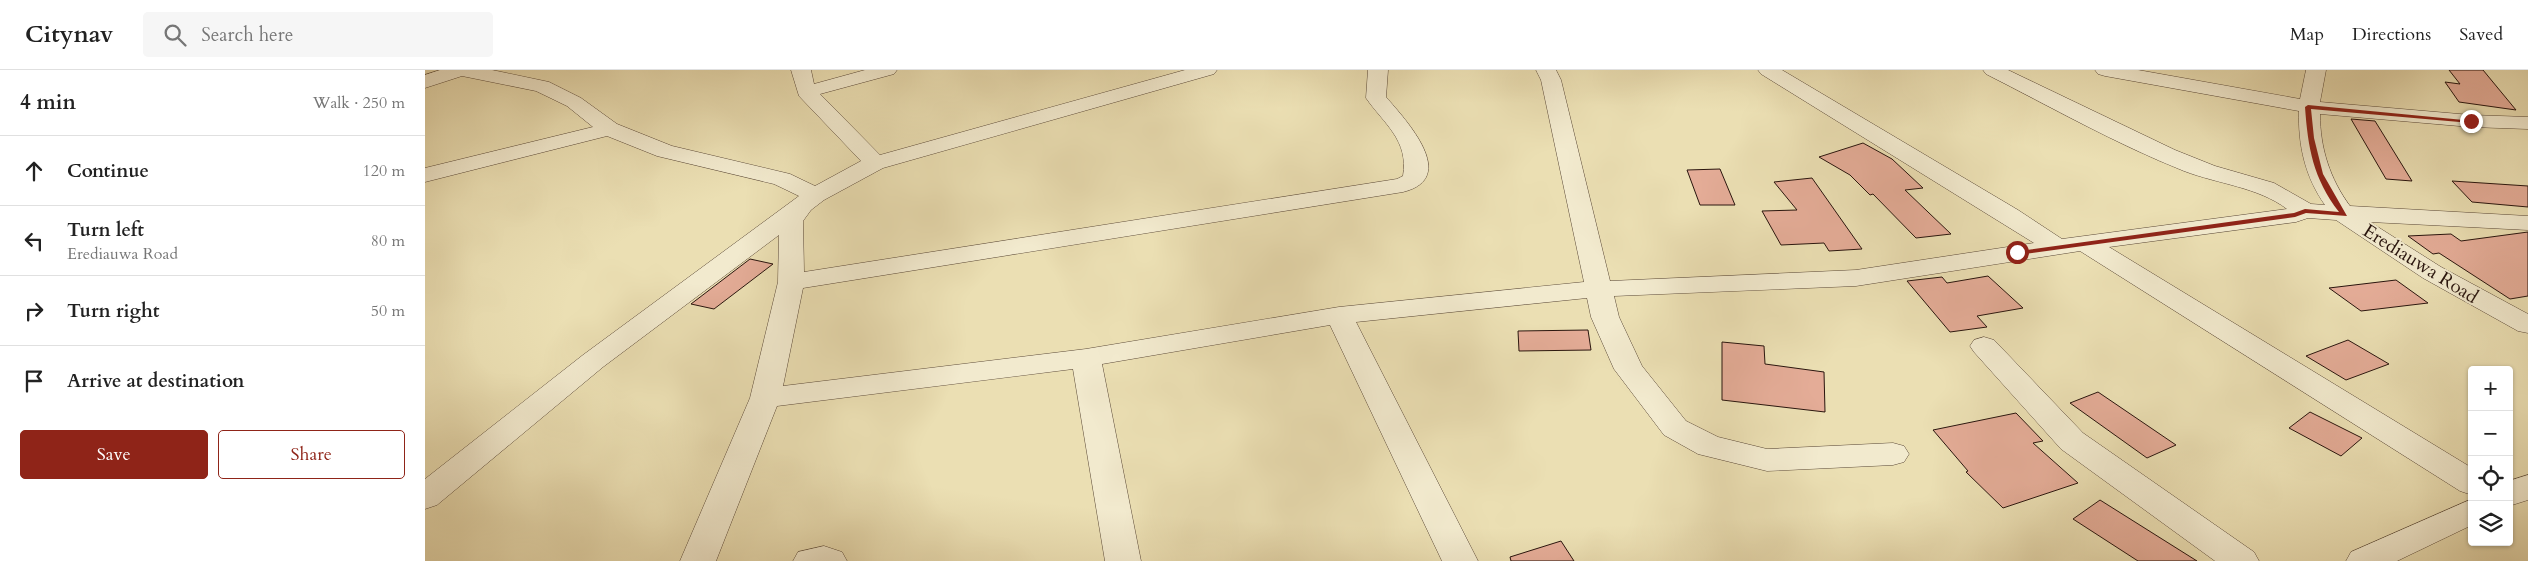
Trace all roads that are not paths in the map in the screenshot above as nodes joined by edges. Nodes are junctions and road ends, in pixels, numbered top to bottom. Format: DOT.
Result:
graph roads {
  1 [pos="459,70"];
  2 [pos="463,70"];
  3 [pos="801,70"];
  4 [pos="887,70"];
  5 [pos="1207,70"];
  6 [pos="1378,70"];
  7 [pos="1546,70"];
  8 [pos="1768,70"];
  9 [pos="1993,70"];
  10 [pos="2105,70"];
  11 [pos="2316,70"];
  12 [pos="425,82"];
  13 [pos="807,92"];
  14 [pos="2308,107"];
  15 [pos="2528,123"];
  16 [pos="609,129"];
  17 [pos="875,164"];
  18 [pos="425,175"];
  19 [pos="808,202"];
  20 [pos="2305,211"];
  21 [pos="2345,214"];
  22 [pos="2528,222"];
  23 [pos="2071,245"];
  24 [pos="791,282"];
  25 [pos="1598,289"];
  26 [pos="1339,315"];
  27 [pos="2528,325"];
  28 [pos="1983,346"];
  29 [pos="1086,358"];
  30 [pos="765,398"];
  31 [pos="1893,454"];
  32 [pos="2468,481"];
  33 [pos="2528,487"];
  34 [pos="2513,493"];
  35 [pos="425,497"];
  36 [pos="2468,513"];
  37 [pos="698,561"];
  38 [pos="811,561"];
  39 [pos="829,561"];
  40 [pos="1123,561"];
  41 [pos="1460,561"];
  42 [pos="2241,561"];
  43 [pos="2364,561"];
  1 -- 12 [label="street"];
  2 -- 16 [label="street"];
  3 -- 13 [label="street"];
  4 -- 13 [label="street"];
  5 -- 17 [label="street"];
  6 -- 24 [label="street"];
  7 -- 25 [label="street"];
  8 -- 23 [label="street"];
  9 -- 20 [label="street"];
  10 -- 14 [label="street"];
  11 -- 14 [label="street, Erediauwa Road"];
  13 -- 17 [label="street"];
  14 -- 15 [label="street"];
  14 -- 21 [label="street, Erediauwa Road"];
  16 -- 18 [label="street"];
  16 -- 19 [label="street"];
  17 -- 19 [label="street"];
  19 -- 24 [label="street"];
  19 -- 35 [label="street"];
  20 -- 21 [label="street"];
  20 -- 23 [label="street"];
  21 -- 22 [label="street"];
  21 -- 27 [label="street, Erediauwa Road"];
  23 -- 25 [label="street"];
  23 -- 32 [label="street"];
  24 -- 30 [label="street"];
  25 -- 26 [label="street"];
  25 -- 31 [label="street"];
  26 -- 29 [label="street"];
  26 -- 41 [label="street"];
  28 -- 42 [label="street"];
  29 -- 30 [label="street"];
  29 -- 40 [label="street"];
  30 -- 37 [label="street"];
  33 -- 34 [label="street"];
  36 -- 43 [label="street"];
  38 -- 39 [label="street"];
}
